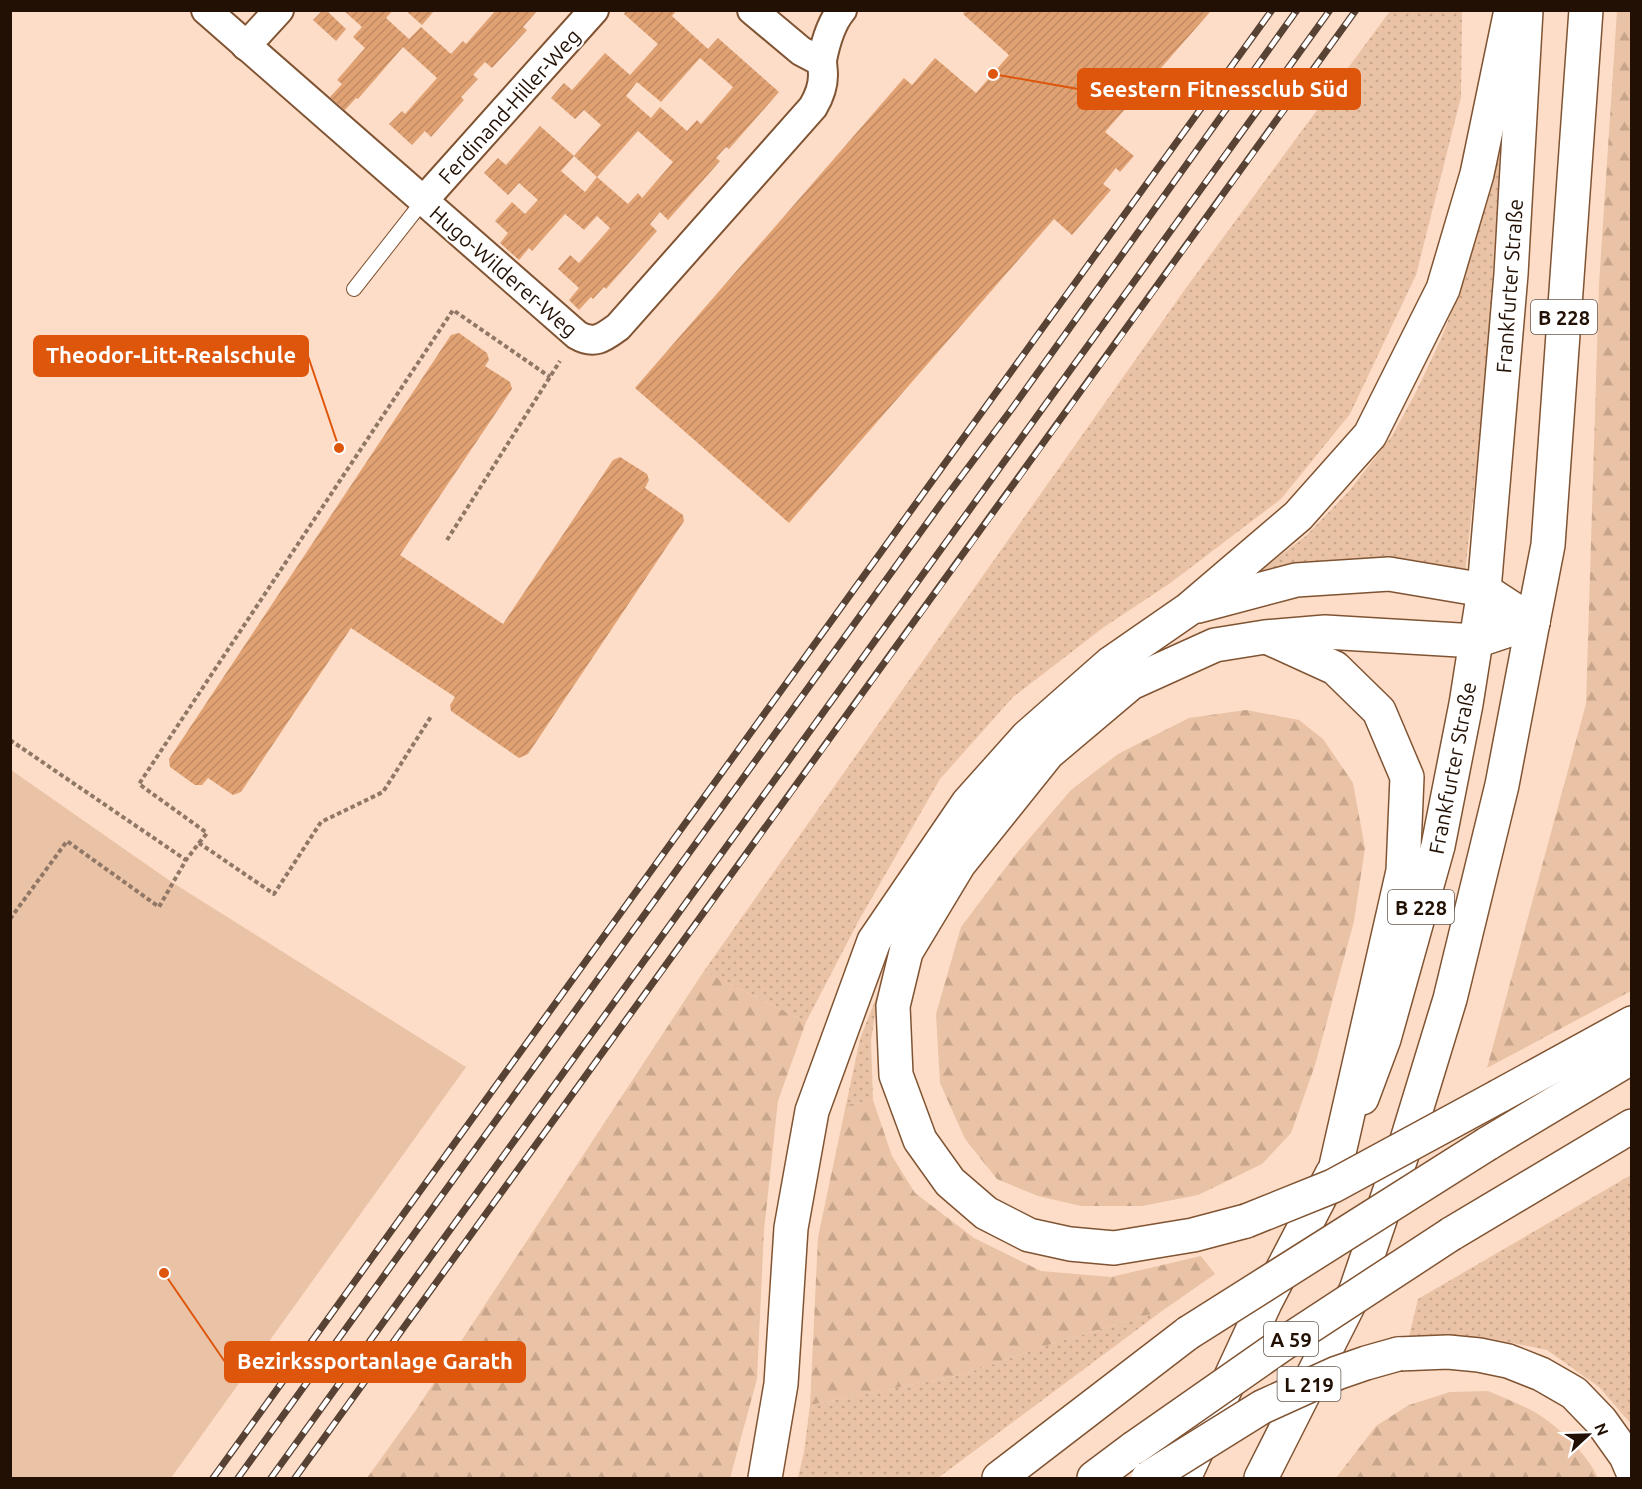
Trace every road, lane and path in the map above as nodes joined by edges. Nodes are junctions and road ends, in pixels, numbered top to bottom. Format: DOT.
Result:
graph roads {
  1 [pos="206,10"];
  2 [pos="279,10"];
  3 [pos="594,10"];
  4 [pos="752,10"];
  5 [pos="842,10"];
  6 [pos="1511,10"];
  7 [pos="1526,10"];
  8 [pos="1586,10"];
  9 [pos="246,46"];
  10 [pos="822,62"];
  11 [pos="423,201"];
  12 [pos="354,289"];
  13 [pos="577,336"];
  14 [pos="550,377"];
  15 [pos="447,540"];
  16 [pos="1484,590"];
  17 [pos="1189,609"];
  18 [pos="1533,622"];
  19 [pos="1265,636"];
  20 [pos="1476,641"];
  21 [pos="432,715"];
  22 [pos="10,740"];
  23 [pos="199,843"];
  24 [pos="186,860"];
  25 [pos="10,919"];
  26 [pos="1632,1023"];
  27 [pos="1632,1057"];
  28 [pos="1632,1126"];
  29 [pos="1336,1166"];
  30 [pos="1356,1290"];
  31 [pos="1632,1470"];
  32 [pos="765,1479"];
  33 [pos="999,1479"];
  34 [pos="1094,1479"];
  35 [pos="1148,1479"];
  36 [pos="1184,1479"];
  37 [pos="1262,1479"];
  1 -- 9 [label="street, Hugo-Wilderer-Weg"];
  2 -- 9 [label="street"];
  3 -- 11 [label="street, Ferdinand-Hiller-Weg"];
  4 -- 10 [label="street"];
  5 -- 10 [label="street, Hugo-Wilderer-Weg"];
  6 -- 17 [label="main road"];
  7 -- 16 [label="main road, Frankfurter Straße / B 228"];
  8 -- 18 [label="main road, B 228"];
  9 -- 11 [label="street, Hugo-Wilderer-Weg"];
  10 -- 13 [label="street, Hugo-Wilderer-Weg"];
  11 -- 12 [label="lane"];
  11 -- 13 [label="street, Hugo-Wilderer-Weg"];
  13 -- 14 [label="path"];
  14 -- 15 [label="path"];
  14 -- 23 [label="path"];
  16 -- 17 [label="main road"];
  16 -- 18 [label="main road"];
  16 -- 20 [label="main road, Frankfurter Straße / B 228"];
  17 -- 32 [label="main road"];
  18 -- 20 [label="main road"];
  18 -- 30 [label="main road, B 228"];
  19 -- 20 [label="main road"];
  19 -- 26 [label="main road, bridge"];
  19 -- 29 [label="main road"];
  20 -- 29 [label="main road, Frankfurter Straße / B 228"];
  21 -- 23 [label="path"];
  22 -- 24 [label="path"];
  23 -- 24 [label="path"];
  24 -- 25 [label="path"];
  27 -- 33 [label="main road, A 59, bridge"];
  28 -- 34 [label="main road, A 59, bridge"];
  29 -- 36 [label="main road, Frankfurter Straße / B 228"];
  30 -- 37 [label="main road, L 219"];
  31 -- 35 [label="main road, bridge"];
}
